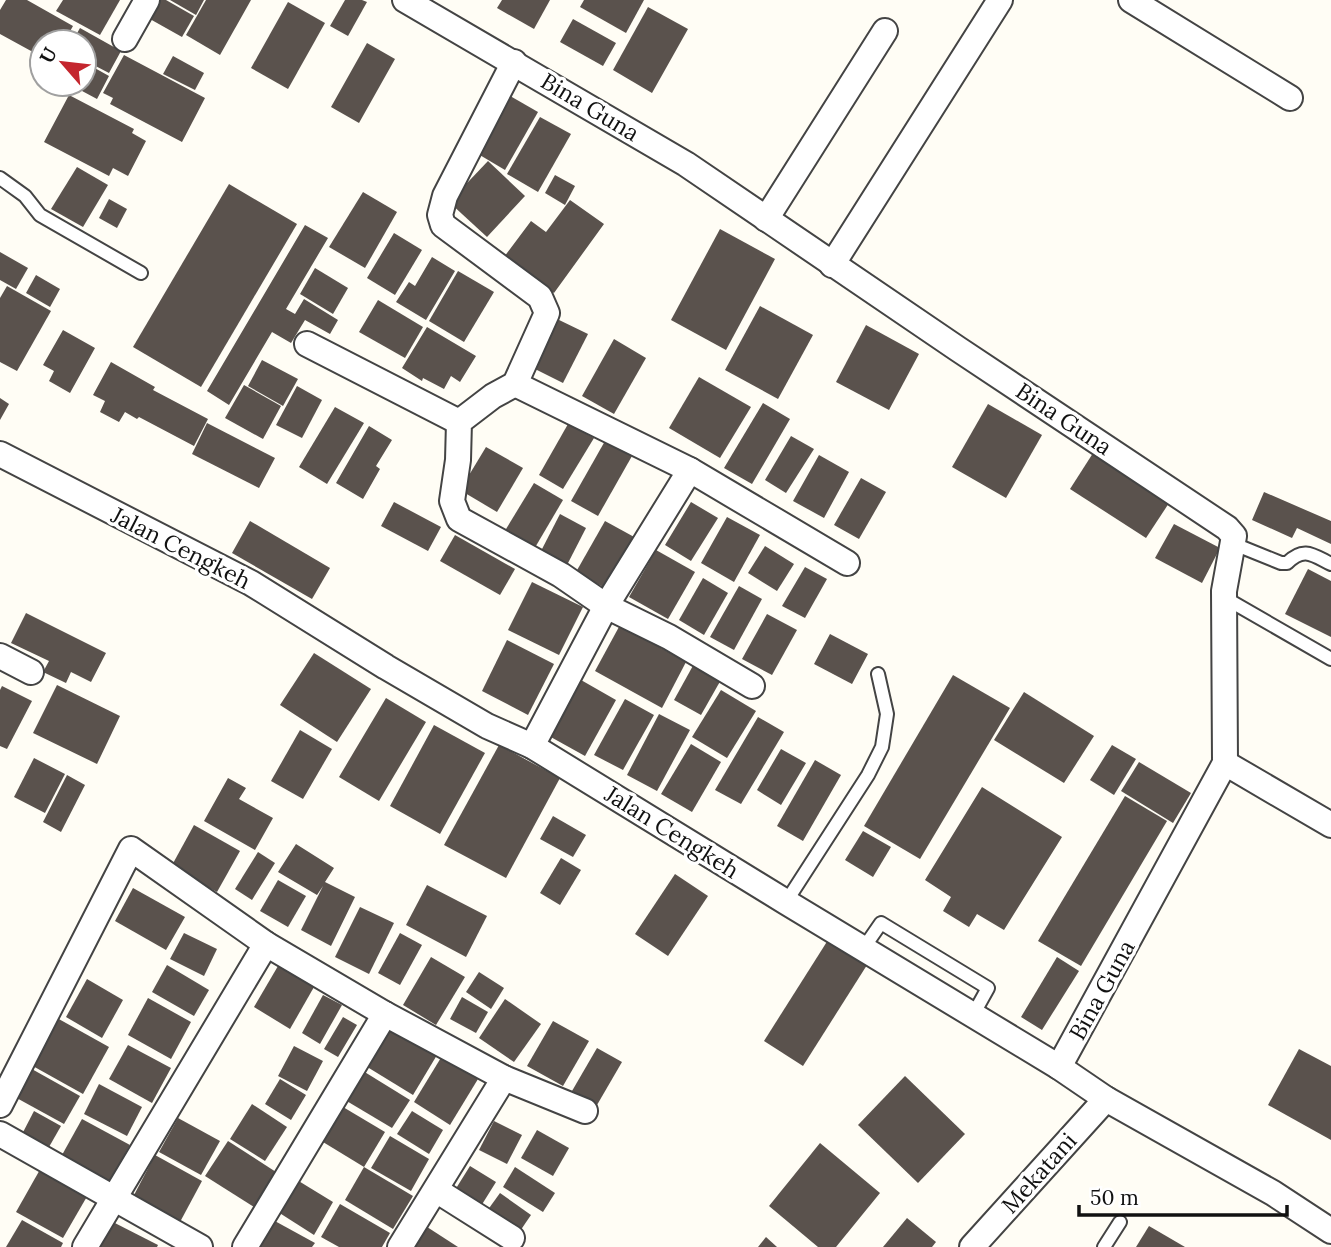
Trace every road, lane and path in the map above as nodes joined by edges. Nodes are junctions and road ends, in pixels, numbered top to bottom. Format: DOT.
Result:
graph roads {
  1 [pos="147,0"];
  2 [pos="405,0"];
  3 [pos="1000,0"];
  4 [pos="1131,0"];
  5 [pos="884,31"];
  6 [pos="125,39"];
  7 [pos="514,62"];
  8 [pos="1290,98"];
  9 [pos="0,178"];
  10 [pos="766,219"];
  11 [pos="832,265"];
  12 [pos="141,273"];
  13 [pos="307,344"];
  14 [pos="515,384"];
  15 [pos="460,422"];
  16 [pos="0,454"];
  17 [pos="690,470"];
  18 [pos="1234,544"];
  19 [pos="846,564"];
  20 [pos="1331,564"];
  21 [pos="1225,598"];
  22 [pos="606,606"];
  23 [pos="0,656"];
  24 [pos="1331,659"];
  25 [pos="31,672"];
  26 [pos="878,674"];
  27 [pos="752,686"];
  28 [pos="532,746"];
  29 [pos="1225,763"];
  30 [pos="1331,825"];
  31 [pos="786,902"];
  32 [pos="266,944"];
  33 [pos="385,1014"];
  34 [pos="1059,1067"];
  35 [pos="505,1079"];
  36 [pos="1106,1099"];
  37 [pos="0,1105"];
  38 [pos="585,1111"];
  39 [pos="0,1134"];
  40 [pos="436,1189"];
  41 [pos="115,1199"];
  42 [pos="1120,1222"];
  43 [pos="1331,1231"];
  44 [pos="512,1238"];
  45 [pos="85,1247"];
  46 [pos="200,1247"];
  47 [pos="245,1247"];
  48 [pos="400,1247"];
  49 [pos="972,1247"];
  50 [pos="1104,1247"];
  1 -- 6 [label="street"];
  2 -- 7 [label="street, Bina Guna"];
  3 -- 11 [label="street"];
  4 -- 8 [label="street"];
  5 -- 10 [label="street"];
  7 -- 10 [label="street, Bina Guna"];
  7 -- 14 [label="street"];
  9 -- 12 [label="lane"];
  10 -- 11 [label="street, Bina Guna"];
  11 -- 18 [label="street, Bina Guna"];
  13 -- 15 [label="street"];
  14 -- 15 [label="street"];
  14 -- 17 [label="street"];
  15 -- 22 [label="street"];
  16 -- 28 [label="street, Jalan Cengkeh"];
  17 -- 19 [label="street"];
  17 -- 22 [label="street"];
  18 -- 20 [label="lane"];
  18 -- 21 [label="street, Bina Guna"];
  21 -- 24 [label="lane"];
  21 -- 29 [label="street, Bina Guna"];
  22 -- 27 [label="street"];
  22 -- 28 [label="street"];
  23 -- 25 [label="street"];
  26 -- 31 [label="lane"];
  28 -- 31 [label="street, Jalan Cengkeh"];
  29 -- 30 [label="street"];
  29 -- 34 [label="street, Bina Guna"];
  31 -- 34 [label="street, Jalan Cengkeh"];
  32 -- 33 [label="street"];
  32 -- 37 [label="street"];
  32 -- 41 [label="street"];
  33 -- 35 [label="street"];
  33 -- 47 [label="street"];
  34 -- 36 [label="street, Jalan Cengkeh"];
  35 -- 38 [label="street"];
  35 -- 40 [label="street"];
  36 -- 43 [label="street, Jalan Cengkeh"];
  36 -- 49 [label="street, Mekatani"];
  39 -- 41 [label="street"];
  40 -- 44 [label="street"];
  40 -- 48 [label="street"];
  41 -- 45 [label="street"];
  41 -- 46 [label="street"];
  42 -- 50 [label="lane"];
}
